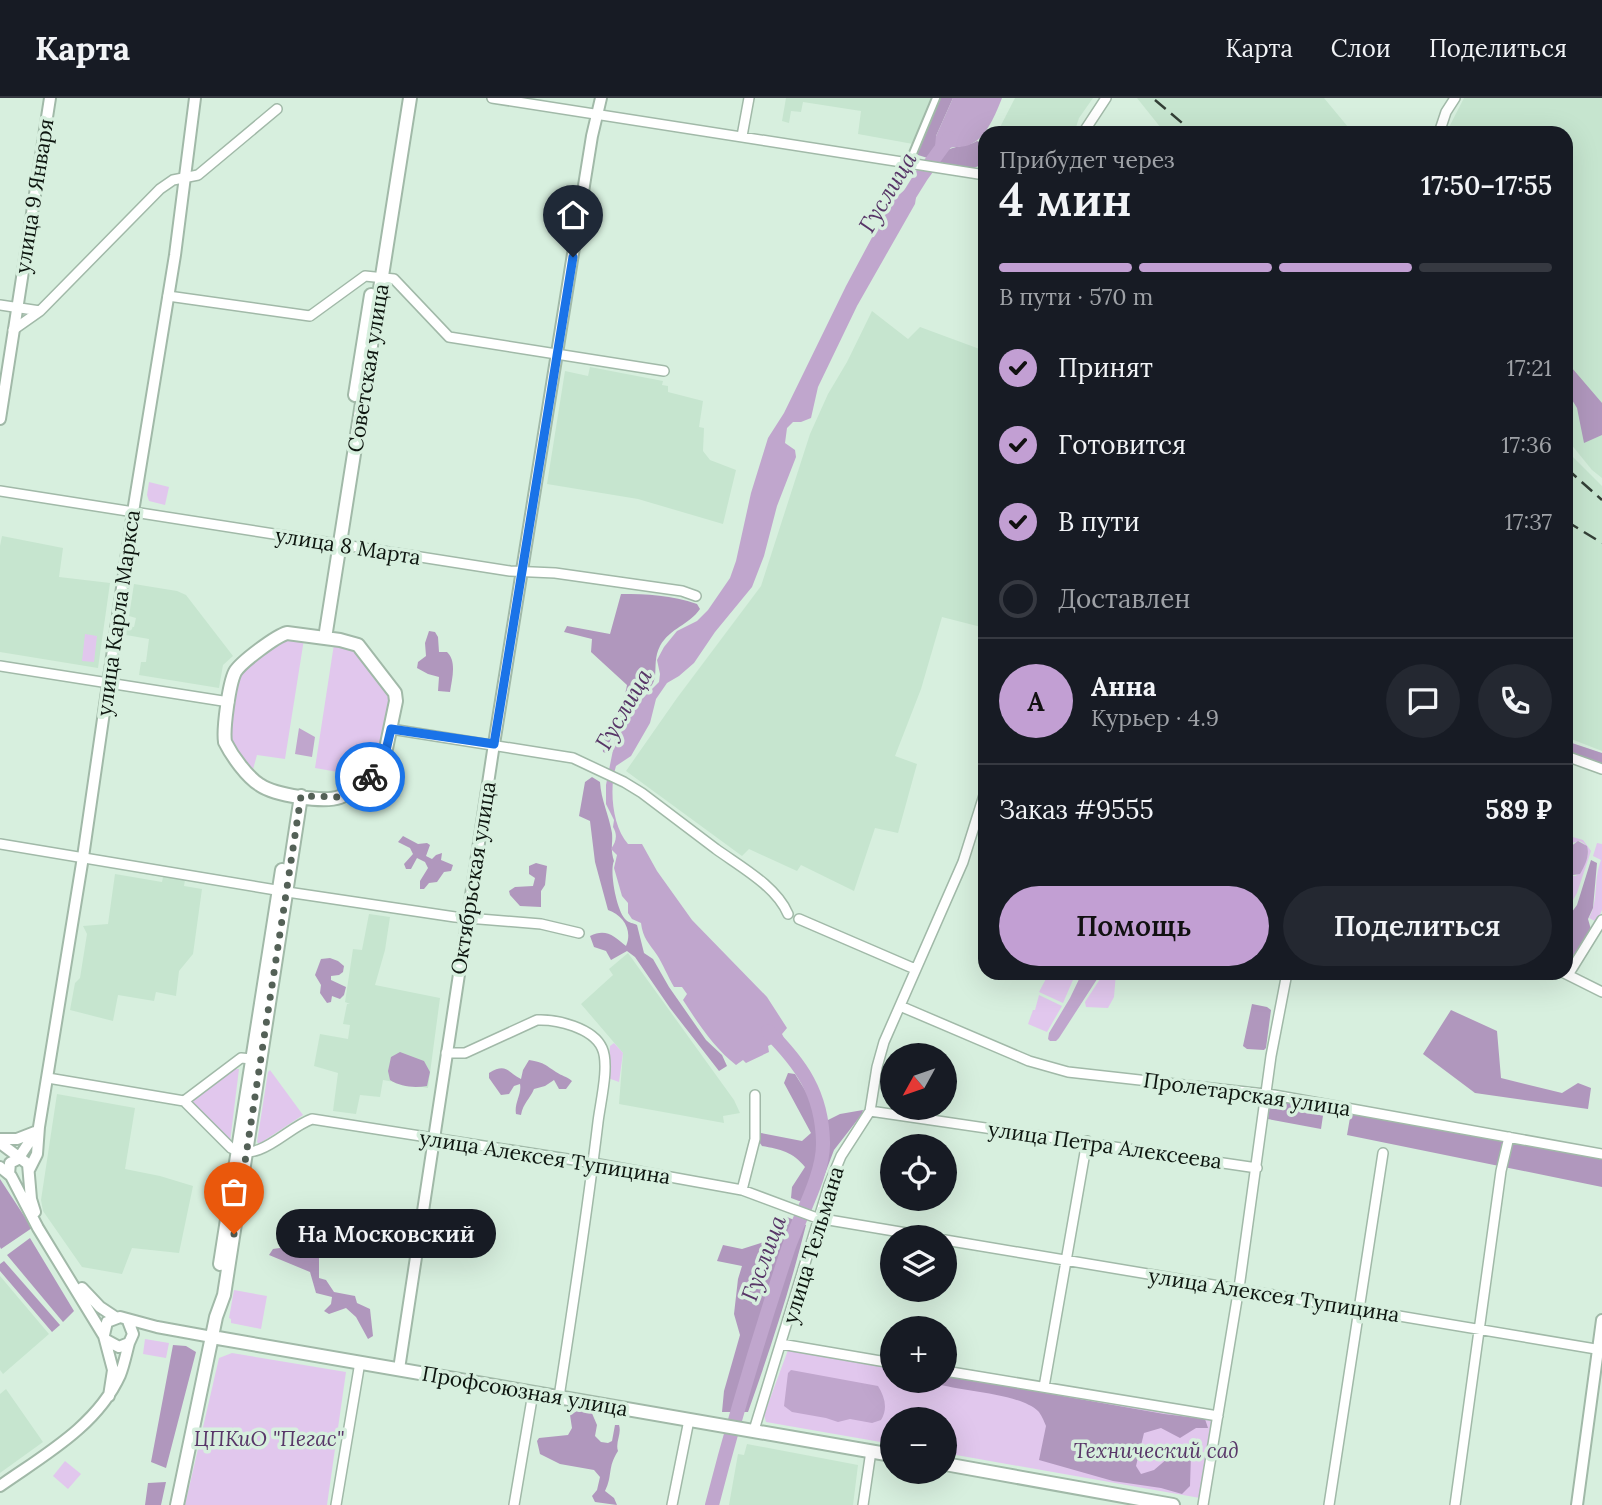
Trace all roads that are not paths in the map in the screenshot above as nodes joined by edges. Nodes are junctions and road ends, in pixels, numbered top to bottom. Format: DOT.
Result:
graph roads {
  1 [pos="50,98"];
  2 [pos="195,98"];
  3 [pos="402,98"];
  4 [pos="410,98"];
  5 [pos="492,98"];
  6 [pos="601,98"];
  7 [pos="749,98"];
  8 [pos="936,98"];
  9 [pos="1106,98"];
  10 [pos="1455,98"];
  11 [pos="277,109"];
  12 [pos="597,115"];
  13 [pos="1088,126"];
  14 [pos="1442,126"];
  15 [pos="742,136"];
  16 [pos="912,161"];
  17 [pos="978,174"];
  18 [pos="184,178"];
  19 [pos="378,277"];
  20 [pos="168,296"];
  21 [pos="0,305"];
  22 [pos="17,307"];
  23 [pos="40,311"];
  24 [pos="13,330"];
  25 [pos="557,354"];
  26 [pos="664,371"];
  27 [pos="0,419"];
  28 [pos="0,491"];
  29 [pos="133,512"];
  30 [pos="335,545"];
  31 [pos="522,571"];
  32 [pos="696,596"];
  33 [pos="321,637"];
  34 [pos="0,666"];
  35 [pos="108,683"];
  36 [pos="229,702"];
  37 [pos="391,729"];
  38 [pos="494,744"];
  39 [pos="1573,759"];
  40 [pos="1602,769"];
  41 [pos="297,796"];
  42 [pos="978,814"];
  43 [pos="0,844"];
  44 [pos="83,857"];
  45 [pos="282,891"];
  46 [pos="788,914"];
  47 [pos="467,917"];
  48 [pos="799,919"];
  49 [pos="1602,920"];
  50 [pos="579,933"];
  51 [pos="1573,964"];
  52 [pos="915,969"];
  53 [pos="1573,978"];
  54 [pos="1285,980"];
  55 [pos="1602,992"];
  56 [pos="900,1006"];
  57 [pos="446,1053"];
  58 [pos="252,1059"];
  59 [pos="48,1078"];
  60 [pos="1266,1094"];
  61 [pos="755,1095"];
  62 [pos="184,1101"];
  63 [pos="870,1111"];
  64 [pos="39,1127"];
  65 [pos="1509,1137"];
  66 [pos="433,1138"];
  67 [pos="0,1141"];
  68 [pos="1087,1142"];
  69 [pos="242,1152"];
  70 [pos="1383,1153"];
  71 [pos="1602,1154"];
  72 [pos="18,1158"];
  73 [pos="593,1163"];
  74 [pos="1256,1168"];
  75 [pos="28,1171"];
  76 [pos="7,1172"];
  77 [pos="742,1190"];
  78 [pos="813,1216"];
  79 [pos="880,1228"];
  80 [pos="957,1242"];
  81 [pos="1065,1260"];
  82 [pos="1238,1289"];
  83 [pos="1359,1310"];
  84 [pos="115,1317"];
  85 [pos="1602,1320"];
  86 [pos="128,1321"];
  87 [pos="157,1327"];
  88 [pos="1479,1328"];
  89 [pos="212,1337"];
  90 [pos="105,1338"];
  91 [pos="130,1341"];
  92 [pos="781,1345"];
  93 [pos="1600,1350"];
  94 [pos="880,1361"];
  95 [pos="359,1362"];
  96 [pos="399,1369"];
  97 [pos="957,1373"];
  98 [pos="1044,1387"];
  99 [pos="533,1392"];
  100 [pos="109,1396"];
  101 [pos="559,1397"];
  102 [pos="1218,1416"];
  103 [pos="689,1420"];
  104 [pos="749,1429"];
  105 [pos="871,1451"];
  106 [pos="880,1453"];
  107 [pos="957,1466"];
  108 [pos="0,1486"];
  109 [pos="177,1505"];
  110 [pos="336,1505"];
  111 [pos="514,1505"];
  112 [pos="672,1505"];
  113 [pos="863,1505"];
  114 [pos="1173,1505"];
  115 [pos="1203,1505"];
  116 [pos="1329,1505"];
  117 [pos="1455,1505"];
  118 [pos="1577,1505"];
  1 -- 22 [label="street, улица 9 Января"];
  2 -- 18 [label="street, улица Карла Маркса"];
  3 -- 19 [label="main road, Советская улица"];
  4 -- 19 [label="main road, Советская улица"];
  5 -- 12 [label="street"];
  6 -- 12 [label="street, Октябрьская улица"];
  7 -- 15 [label="street"];
  8 -- 16 [label="street"];
  9 -- 13 [label="street"];
  10 -- 14 [label="street"];
  11 -- 18 [label="street"];
  12 -- 15 [label="street"];
  12 -- 25 [label="street, Октябрьская улица"];
  15 -- 16 [label="street"];
  16 -- 17 [label="street"];
  18 -- 20 [label="street, улица Карла Маркса"];
  18 -- 23 [label="street"];
  19 -- 20 [label="street"];
  19 -- 25 [label="street"];
  19 -- 30 [label="main road, Советская улица"];
  20 -- 29 [label="street, улица Карла Маркса"];
  21 -- 22 [label="street"];
  22 -- 23 [label="street"];
  22 -- 24 [label="street, улица 9 Января"];
  23 -- 24 [label="street"];
  24 -- 27 [label="street, улица 9 Января"];
  25 -- 26 [label="street"];
  25 -- 31 [label="street, Октябрьская улица"];
  28 -- 29 [label="street, улица 8 Марта"];
  29 -- 30 [label="street, улица 8 Марта"];
  29 -- 35 [label="street, улица Карла Маркса"];
  30 -- 31 [label="street, улица 8 Марта"];
  30 -- 33 [label="main road, Советская улица"];
  31 -- 32 [label="street, улица 8 Марта"];
  31 -- 38 [label="street, Октябрьская улица"];
  33 -- 36 [label="main road"];
  33 -- 37 [label="main road"];
  34 -- 35 [label="street"];
  35 -- 36 [label="street"];
  35 -- 44 [label="street, улица Карла Маркса"];
  36 -- 41 [label="main road"];
  37 -- 38 [label="street"];
  37 -- 41 [label="main road"];
  38 -- 46 [label="street"];
  38 -- 47 [label="street, Октябрьская улица"];
  39 -- 40 [label="street"];
  41 -- 45 [label="main road"];
  42 -- 52 [label="street, улица Тельмана"];
  43 -- 44 [label="street"];
  44 -- 45 [label="street"];
  44 -- 59 [label="street, улица Карла Маркса"];
  45 -- 47 [label="street"];
  45 -- 58 [label="main road"];
  45 -- 69 [label="main road"];
  47 -- 50 [label="street"];
  47 -- 57 [label="street, Октябрьская улица"];
  48 -- 52 [label="street"];
  49 -- 51 [label="street"];
  52 -- 56 [label="street, улица Тельмана"];
  53 -- 55 [label="street"];
  54 -- 60 [label="street"];
  56 -- 60 [label="street, Пролетарская улица"];
  56 -- 63 [label="street, улица Тельмана"];
  57 -- 66 [label="street, Октябрьская улица"];
  57 -- 73 [label="street"];
  58 -- 62 [label="street"];
  58 -- 69 [label="main road"];
  59 -- 62 [label="street"];
  59 -- 64 [label="street, улица Карла Маркса"];
  60 -- 65 [label="street, Пролетарская улица"];
  60 -- 74 [label="street"];
  61 -- 77 [label="street"];
  62 -- 69 [label="street"];
  63 -- 68 [label="street, улица Петра Алексеева"];
  63 -- 78 [label="street, улица Тельмана"];
  64 -- 67 [label="street"];
  64 -- 72 [label="street"];
  64 -- 75 [label="street, улица Карла Маркса"];
  65 -- 71 [label="street, Пролетарская улица"];
  65 -- 88 [label="street"];
  66 -- 69 [label="street, улица Алексея Тупицина"];
  66 -- 73 [label="street, улица Алексея Тупицина"];
  66 -- 96 [label="street, Октябрьская улица"];
  67 -- 72 [label="street"];
  68 -- 74 [label="street, улица Петра Алексеева"];
  68 -- 81 [label="street"];
  69 -- 89 [label="main road"];
  70 -- 83 [label="street"];
  72 -- 75 [label="street"];
  72 -- 76 [label="street"];
  73 -- 77 [label="street, улица Алексея Тупицина"];
  73 -- 101 [label="street"];
  74 -- 82 [label="street"];
  75 -- 76 [label="street"];
  75 -- 84 [label="street"];
  76 -- 90 [label="street"];
  77 -- 78 [label="street, улица Алексея Тупицина"];
  78 -- 79 [label="street, улица Алексея Тупицина"];
  78 -- 92 [label="street, улица Тельмана"];
  80 -- 81 [label="street, улица Алексея Тупицина"];
  81 -- 82 [label="street, улица Алексея Тупицина"];
  81 -- 98 [label="street"];
  82 -- 83 [label="street, улица Алексея Тупицина"];
  82 -- 102 [label="street"];
  83 -- 88 [label="street, улица Алексея Тупицина"];
  83 -- 116 [label="street"];
  84 -- 86 [label="street"];
  84 -- 90 [label="street"];
  85 -- 93 [label="street"];
  86 -- 87 [label="street, Профсоюзная улица"];
  86 -- 91 [label="street"];
  87 -- 89 [label="street, Профсоюзная улица"];
  87 -- 91 [label="street"];
  88 -- 93 [label="street, улица Алексея Тупицина"];
  88 -- 117 [label="street"];
  89 -- 95 [label="main road, Профсоюзная улица"];
  89 -- 109 [label="main road"];
  90 -- 91 [label="street"];
  90 -- 100 [label="street"];
  91 -- 100 [label="street"];
  92 -- 94 [label="street"];
  92 -- 104 [label="street, улица Тельмана"];
  93 -- 118 [label="street"];
  95 -- 96 [label="main road, Профсоюзная улица"];
  95 -- 110 [label="street"];
  96 -- 99 [label="main road, Профсоюзная улица"];
  97 -- 98 [label="street"];
  98 -- 102 [label="street"];
  99 -- 101 [label="main road, Профсоюзная улица"];
  99 -- 111 [label="street"];
  100 -- 108 [label="street"];
  101 -- 103 [label="main road, Профсоюзная улица"];
  102 -- 115 [label="street"];
  103 -- 104 [label="main road, Профсоюзная улица"];
  103 -- 112 [label="street"];
  104 -- 105 [label="main road, Профсоюзная улица"];
  105 -- 106 [label="main road, Профсоюзная улица"];
  105 -- 113 [label="street"];
  107 -- 114 [label="main road"];
}
